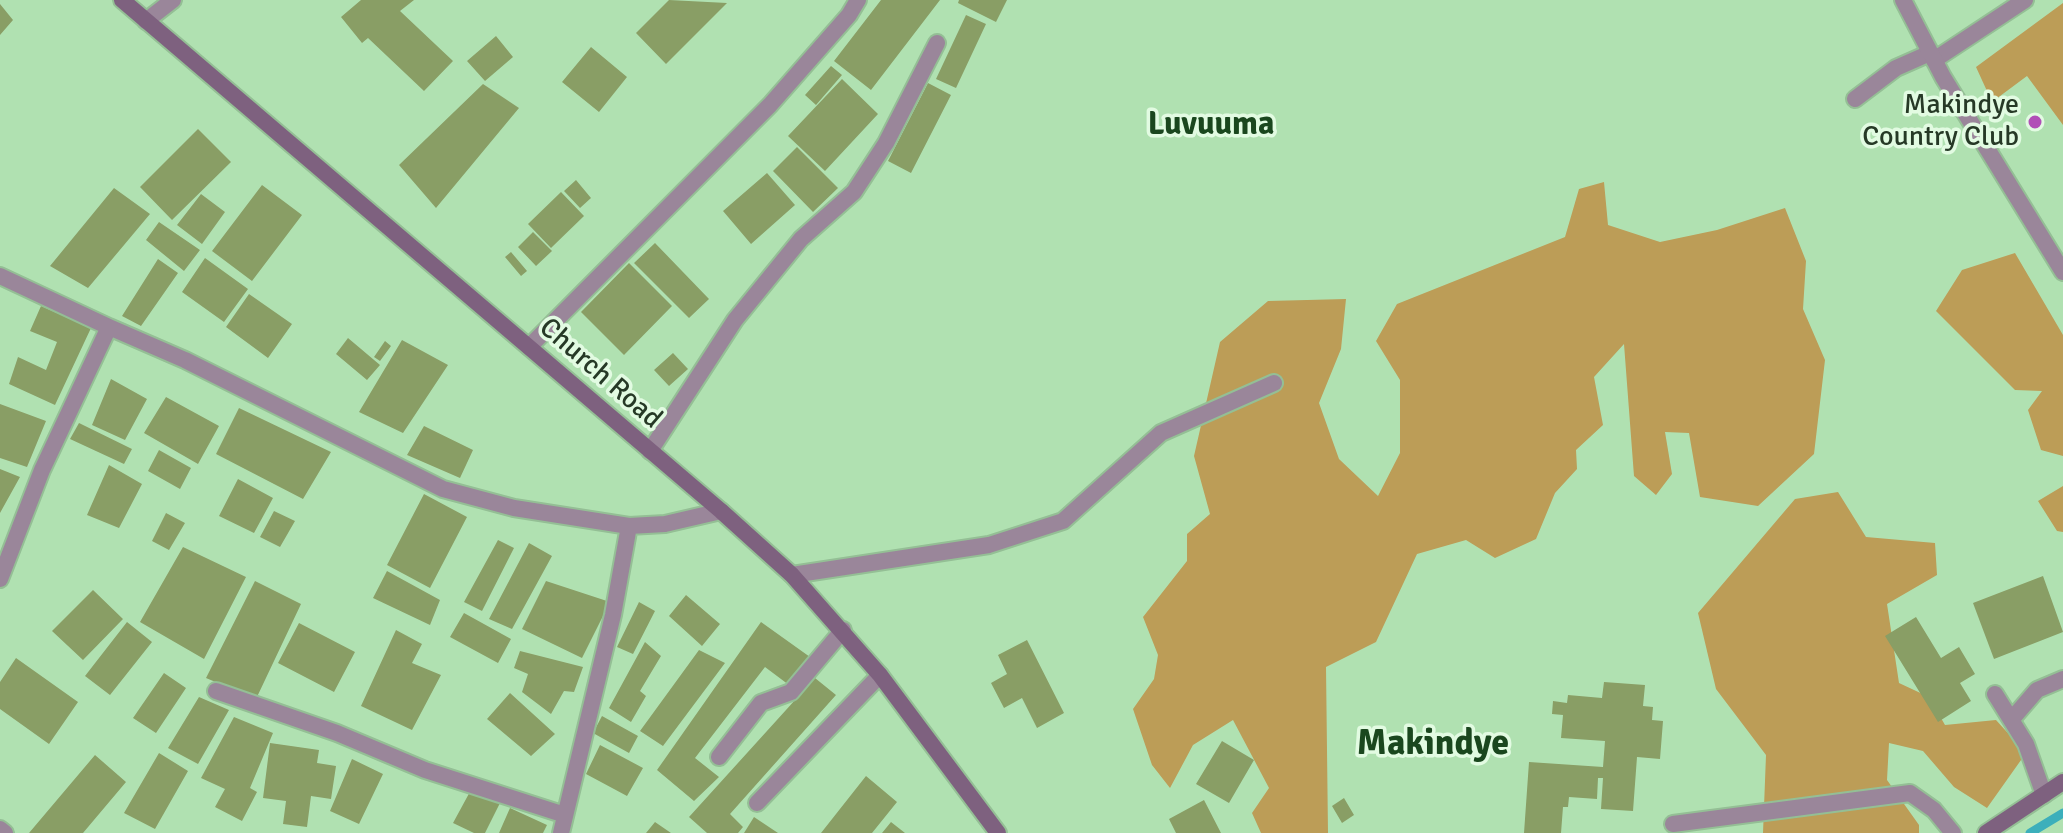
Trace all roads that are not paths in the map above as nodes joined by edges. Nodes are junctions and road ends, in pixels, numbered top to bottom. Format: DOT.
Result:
graph roads {
  1 [pos="122,0"];
  2 [pos="173,0"];
  3 [pos="858,0"];
  4 [pos="1903,0"];
  5 [pos="2025,0"];
  6 [pos="146,21"];
  7 [pos="937,43"];
  8 [pos="1932,57"];
  9 [pos="1855,99"];
  10 [pos="2063,272"];
  11 [pos="0,276"];
  12 [pos="109,327"];
  13 [pos="529,347"];
  14 [pos="1274,383"];
  15 [pos="650,451"];
  16 [pos="721,511"];
  17 [pos="629,526"];
  18 [pos="792,575"];
  19 [pos="0,579"];
  20 [pos="843,630"];
  21 [pos="880,675"];
  22 [pos="2063,679"];
  23 [pos="216,691"];
  24 [pos="1995,694"];
  25 [pos="2012,719"];
  26 [pos="719,757"];
  27 [pos="2063,782"];
  28 [pos="2044,795"];
  29 [pos="757,803"];
  30 [pos="565,815"];
  31 [pos="1673,824"];
  32 [pos="0,829"];
  33 [pos="5,833"];
  34 [pos="561,833"];
  35 [pos="998,833"];
  36 [pos="1953,833"];
  37 [pos="1986,833"];
  1 -- 6 [label="street, Church Road"];
  2 -- 6 [label="street"];
  3 -- 13 [label="street"];
  4 -- 8 [label="street"];
  5 -- 8 [label="street"];
  6 -- 13 [label="street, Church Road"];
  7 -- 15 [label="street"];
  8 -- 9 [label="street"];
  8 -- 10 [label="street"];
  11 -- 12 [label="street"];
  12 -- 17 [label="street"];
  12 -- 19 [label="street"];
  13 -- 15 [label="street, Church Road"];
  14 -- 18 [label="street"];
  15 -- 16 [label="street, Church Road"];
  16 -- 17 [label="street"];
  16 -- 18 [label="street, Church Road"];
  17 -- 30 [label="street"];
  18 -- 20 [label="street, Church Road"];
  20 -- 21 [label="street, Church Road"];
  20 -- 26 [label="street"];
  21 -- 29 [label="street"];
  21 -- 35 [label="street, Church Road"];
  22 -- 25 [label="street"];
  23 -- 30 [label="street"];
  24 -- 25 [label="street"];
  25 -- 28 [label="street"];
  27 -- 28 [label="street"];
  28 -- 37 [label="street"];
  30 -- 34 [label="street"];
  31 -- 36 [label="street"];
  32 -- 33 [label="street"];
}
